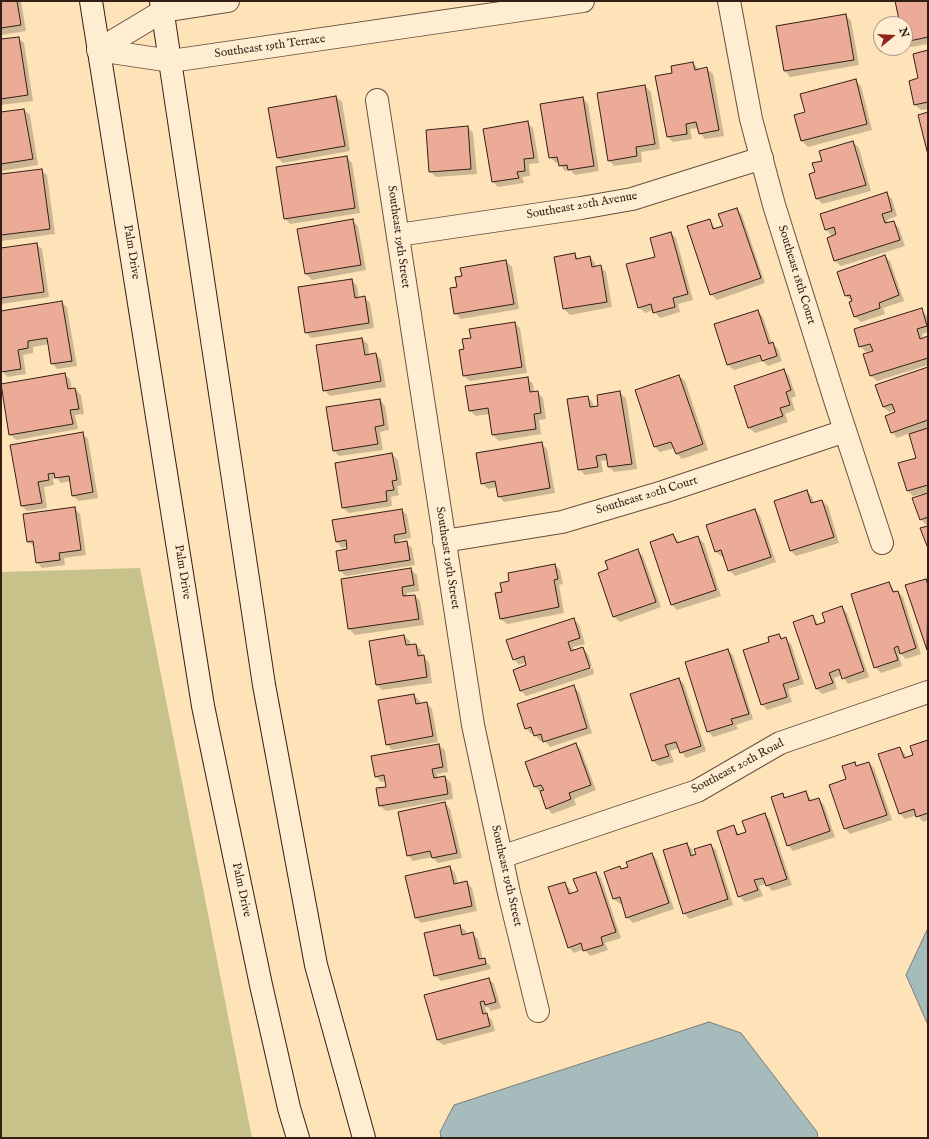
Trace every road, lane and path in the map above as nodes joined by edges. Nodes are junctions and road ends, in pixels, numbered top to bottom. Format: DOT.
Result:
graph roads {
  1 [pos="90,1"];
  2 [pos="228,1"];
  3 [pos="582,1"];
  4 [pos="729,1"];
  5 [pos="162,6"];
  6 [pos="98,50"];
  7 [pos="171,61"];
  8 [pos="377,100"];
  9 [pos="762,158"];
  10 [pos="398,235"];
  11 [pos="845,431"];
  12 [pos="444,541"];
  13 [pos="882,543"];
  14 [pos="928,692"];
  15 [pos="501,857"];
  16 [pos="538,1011"];
  17 [pos="298,1138"];
  18 [pos="364,1138"];
  1 -- 6 [label="street, Palm Drive"];
  2 -- 5 [label="street"];
  3 -- 7 [label="street, Southeast 19th Terrace"];
  4 -- 9 [label="street, Southeast 18th Court"];
  5 -- 6 [label="street"];
  5 -- 7 [label="street"];
  6 -- 7 [label="street, Southeast 19th Terrace"];
  6 -- 17 [label="street, Palm Drive"];
  7 -- 18 [label="street"];
  8 -- 10 [label="street, Southeast 19th Street"];
  9 -- 10 [label="street, Southeast 20th Avenue"];
  9 -- 11 [label="street, Southeast 18th Court"];
  10 -- 12 [label="street, Southeast 19th Street"];
  11 -- 12 [label="street, Southeast 20th Court"];
  11 -- 13 [label="street, Southeast 18th Court"];
  12 -- 15 [label="street, Southeast 19th Street"];
  14 -- 15 [label="street, Southeast 20th Road"];
  15 -- 16 [label="street, Southeast 19th Street"];
}
